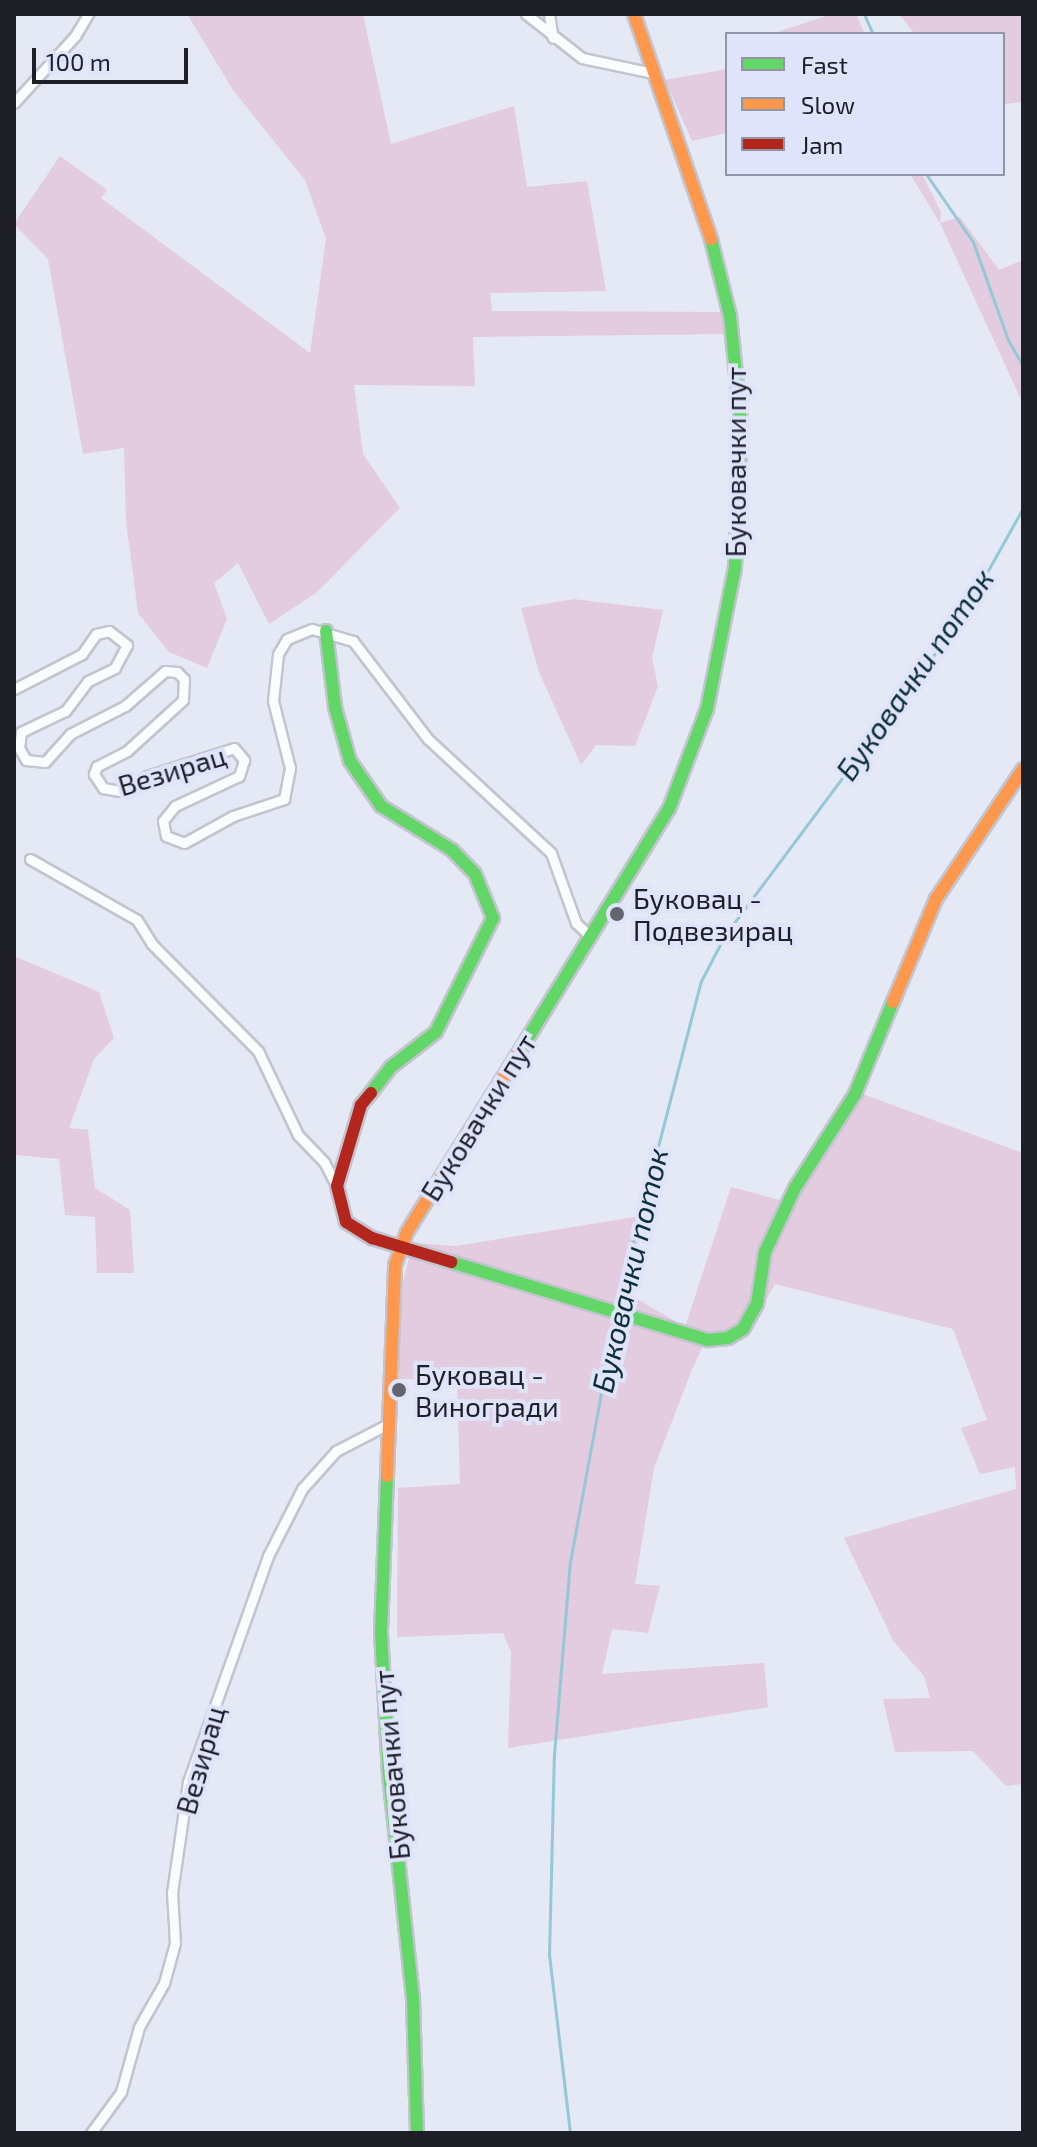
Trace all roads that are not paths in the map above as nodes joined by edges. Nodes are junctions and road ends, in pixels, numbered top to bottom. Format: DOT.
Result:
graph roads {
  1 [pos="88,14"];
  2 [pos="526,14"];
  3 [pos="549,14"];
  4 [pos="634,14"];
  5 [pos="553,39"];
  6 [pos="653,73"];
  7 [pos="14,103"];
  8 [pos="326,631"];
  9 [pos="14,689"];
  10 [pos="1023,769"];
  11 [pos="30,859"];
  12 [pos="589,935"];
  13 [pos="337,1186"];
  14 [pos="399,1247"];
  15 [pos="386,1425"];
  16 [pos="91,2133"];
  17 [pos="417,2133"];
  1 -- 7 [label="street"];
  2 -- 5 [label="street"];
  3 -- 5 [label="street"];
  4 -- 6 [label="street, Буковачки пут"];
  5 -- 6 [label="street"];
  6 -- 12 [label="street, Буковачки пут"];
  8 -- 9 [label="street, Везирац"];
  8 -- 12 [label="street"];
  8 -- 13 [label="street"];
  10 -- 14 [label="street"];
  11 -- 13 [label="street"];
  12 -- 14 [label="street, Буковачки пут"];
  13 -- 14 [label="street"];
  14 -- 15 [label="street, Буковачки пут"];
  15 -- 16 [label="street, Везирац"];
  15 -- 17 [label="street, Буковачки пут"];
}
